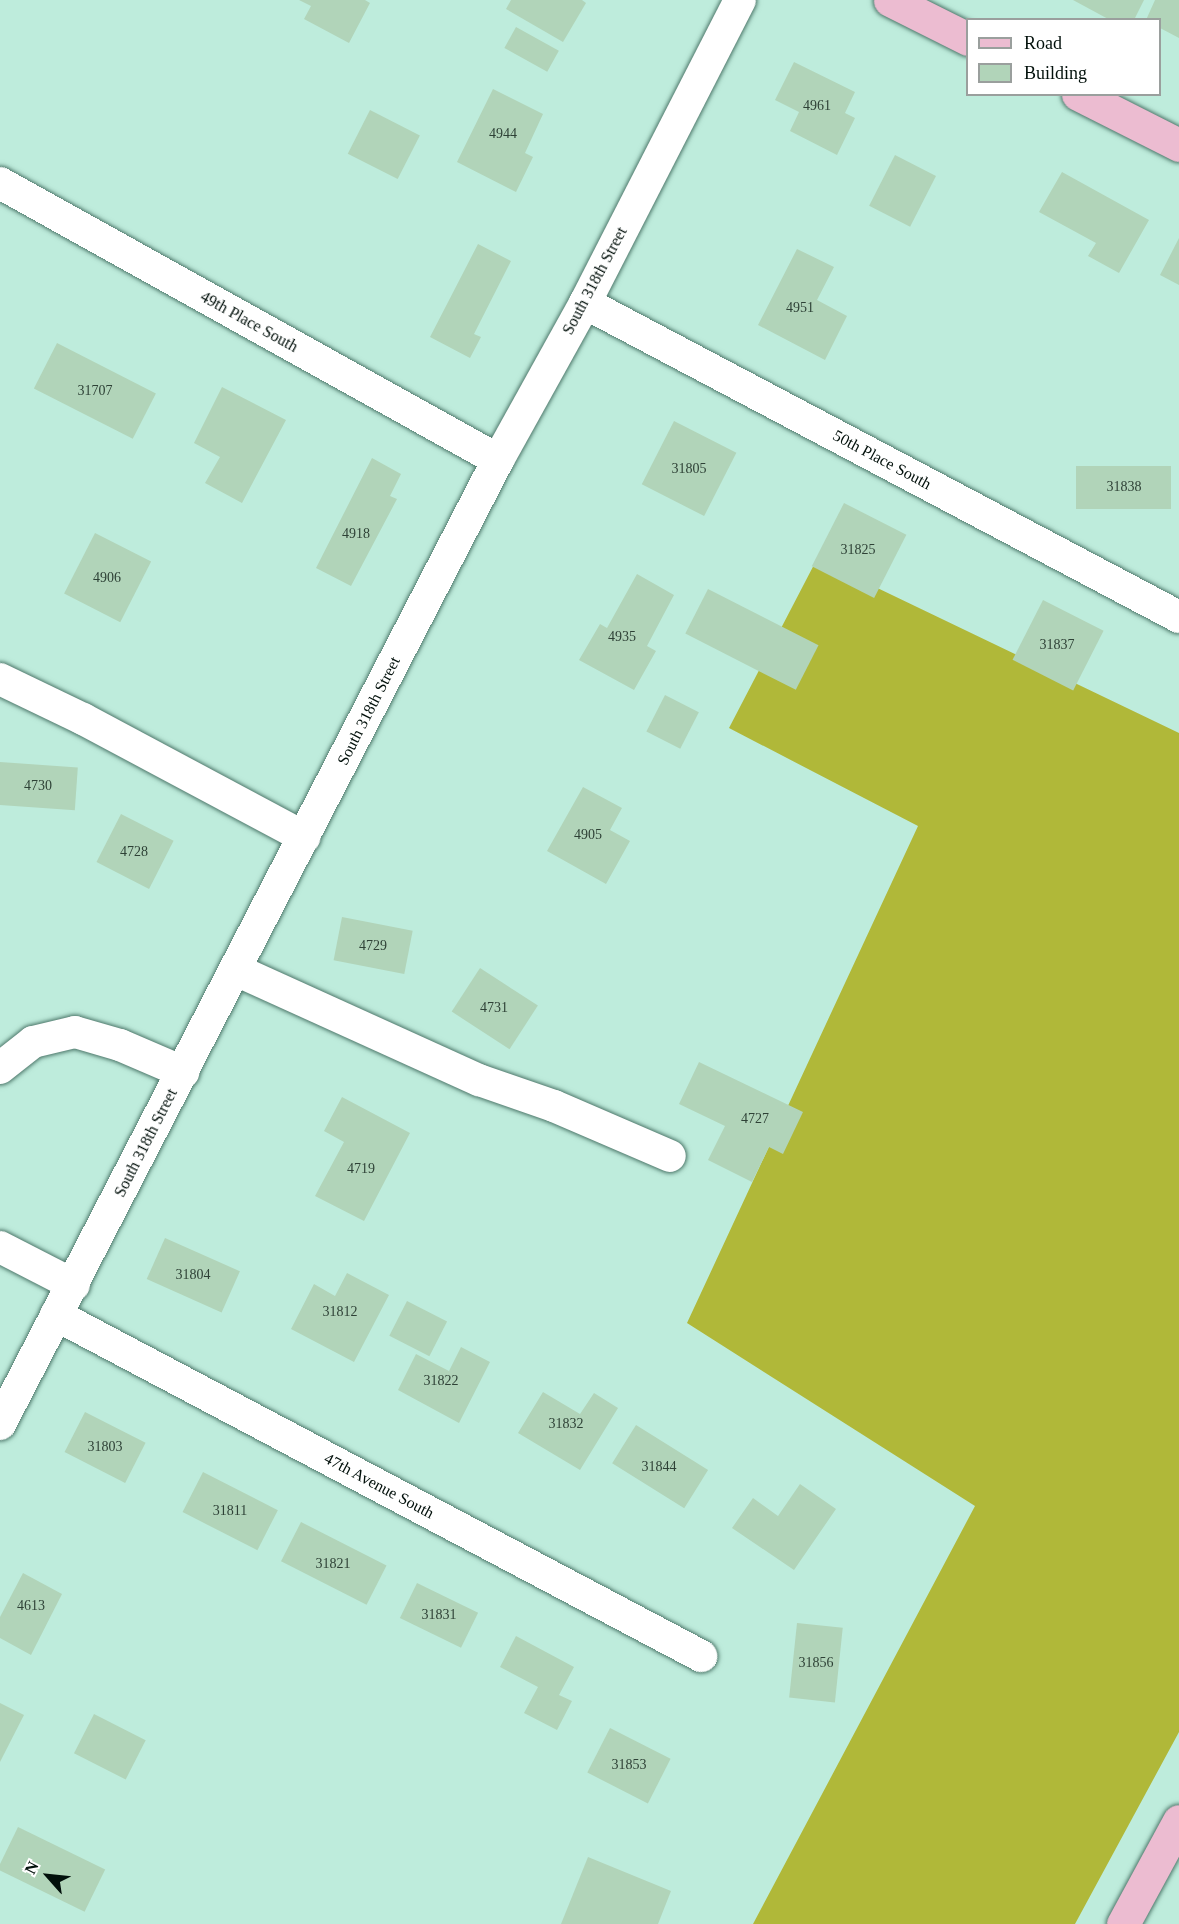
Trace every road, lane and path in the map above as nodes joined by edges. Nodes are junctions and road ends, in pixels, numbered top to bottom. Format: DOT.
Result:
graph roads {
  1 [pos="740,0"];
  2 [pos="890,0"];
  3 [pos="966,38"];
  4 [pos="1082,96"];
  5 [pos="1179,145"];
  6 [pos="0,183"];
  7 [pos="585,303"];
  8 [pos="498,460"];
  9 [pos="1179,617"];
  10 [pos="0,679"];
  11 [pos="304,837"];
  12 [pos="236,970"];
  13 [pos="0,1068"];
  14 [pos="183,1072"];
  15 [pos="670,1156"];
  16 [pos="0,1247"];
  17 [pos="74,1285"];
  18 [pos="56,1315"];
  19 [pos="0,1424"];
  20 [pos="701,1656"];
  21 [pos="1179,1821"];
  22 [pos="1124,1924"];
  1 -- 7 [label="street, South 318th Street"];
  2 -- 3 [label="main road"];
  4 -- 5 [label="main road"];
  6 -- 8 [label="street, 49th Place South"];
  7 -- 8 [label="street, South 318th Street"];
  7 -- 9 [label="street, 50th Place South"];
  8 -- 11 [label="street, South 318th Street"];
  10 -- 11 [label="street"];
  11 -- 12 [label="street, South 318th Street"];
  12 -- 14 [label="street, South 318th Street"];
  12 -- 15 [label="street"];
  13 -- 14 [label="street"];
  14 -- 17 [label="street, South 318th Street"];
  16 -- 17 [label="street"];
  17 -- 18 [label="street, South 318th Street"];
  18 -- 19 [label="street, South 318th Street"];
  18 -- 20 [label="street, 47th Avenue South"];
  21 -- 22 [label="main road"];
}
